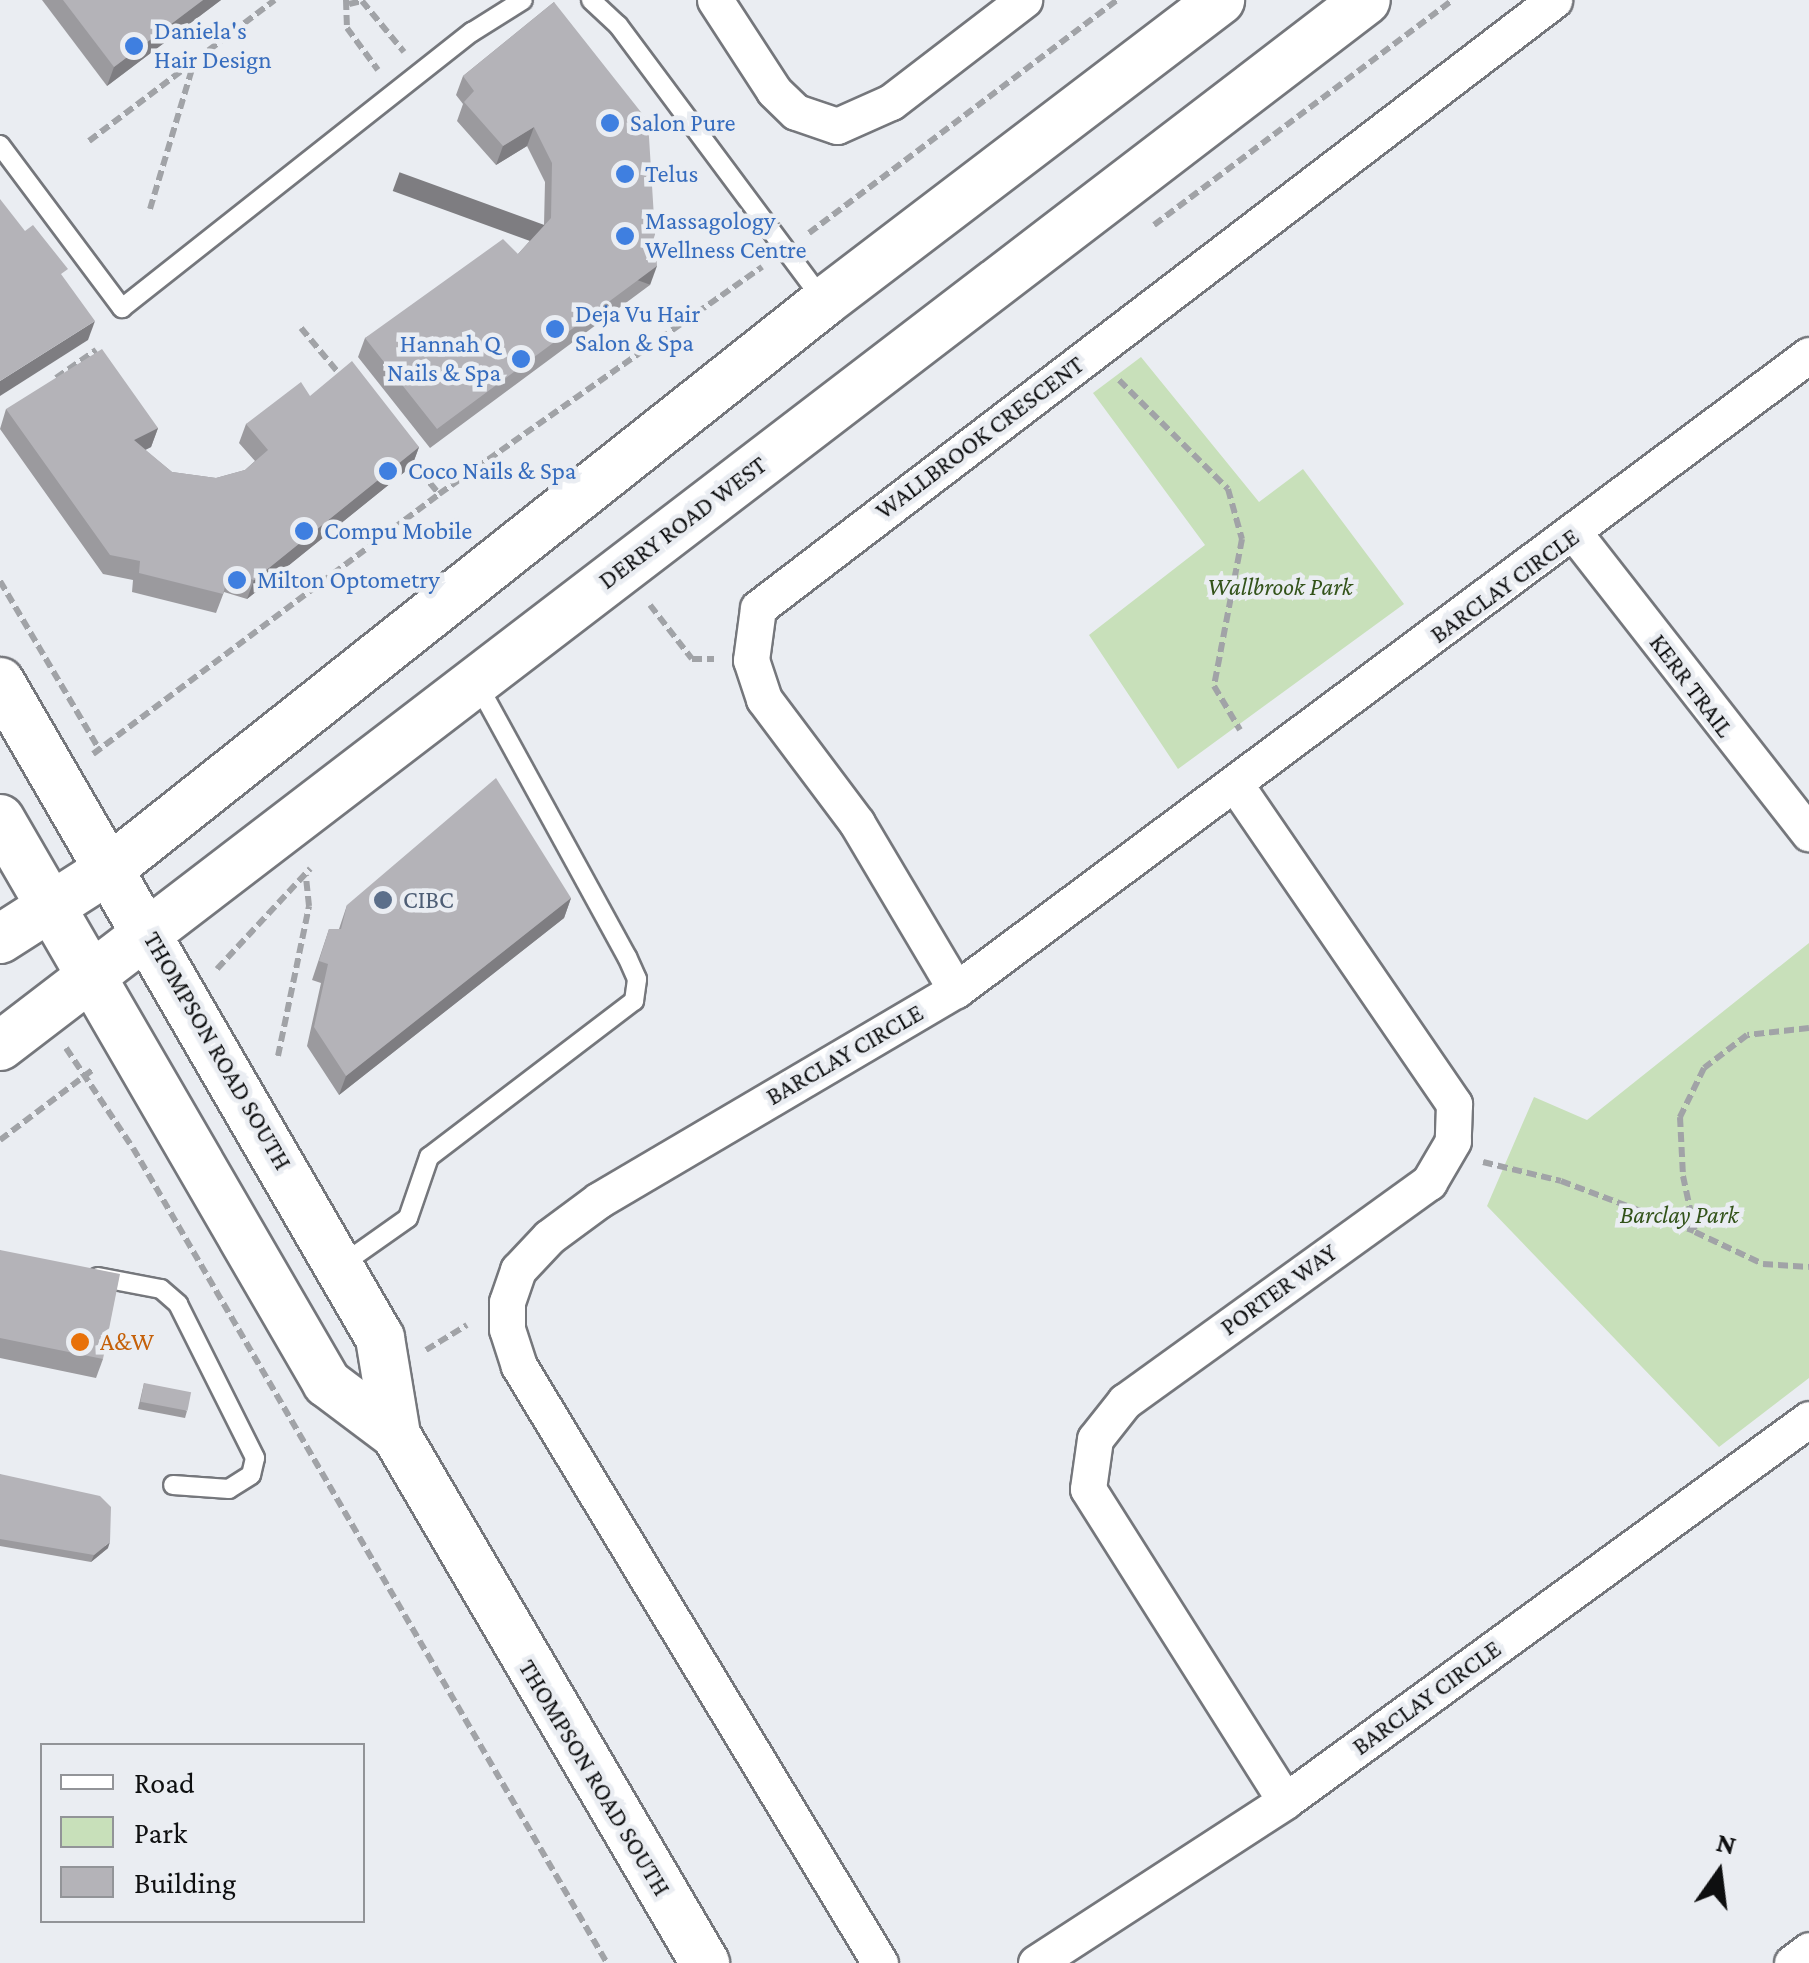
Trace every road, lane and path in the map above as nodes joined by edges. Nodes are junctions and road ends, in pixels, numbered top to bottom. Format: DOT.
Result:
graph roads {
  1 [pos="274,0"];
  2 [pos="523,0"];
  3 [pos="592,0"];
  4 [pos="715,0"];
  5 [pos="1024,0"];
  6 [pos="1117,0"];
  7 [pos="1220,0"];
  8 [pos="1366,0"];
  9 [pos="1453,0"];
  10 [pos="1554,0"];
  11 [pos="348,2"];
  12 [pos="194,61"];
  13 [pos="420,73"];
  14 [pos="395,93"];
  15 [pos="89,140"];
  16 [pos="0,145"];
  17 [pos="150,209"];
  18 [pos="1138,237"];
  19 [pos="785,251"];
  20 [pos="824,302"];
  21 [pos="301,328"];
  22 [pos="96,350"];
  23 [pos="1093,354"];
  24 [pos="1809,355"];
  25 [pos="48,384"];
  26 [pos="351,388"];
  27 [pos="401,448"];
  28 [pos="439,494"];
  29 [pos="1575,534"];
  30 [pos="0,581"];
  31 [pos="666,593"];
  32 [pos="650,605"];
  33 [pos="635,616"];
  34 [pos="750,660"];
  35 [pos="476,680"];
  36 [pos="0,682"];
  37 [pos="100,751"];
  38 [pos="51,771"];
  39 [pos="1247,775"];
  40 [pos="0,819"];
  41 [pos="1809,834"];
  42 [pos="315,862"];
  43 [pos="108,870"];
  44 [pos="306,875"];
  45 [pos="51,906"];
  46 [pos="149,931"];
  47 [pos="0,938"];
  48 [pos="89,979"];
  49 [pos="956,990"];
  50 [pos="188,999"];
  51 [pos="44,1011"];
  52 [pos="1809,1028"];
  53 [pos="130,1045"];
  54 [pos="0,1046"];
  55 [pos="278,1056"];
  56 [pos="83,1076"];
  57 [pos="0,1140"];
  58 [pos="1446,1153"];
  59 [pos="1696,1232"];
  60 [pos="340,1266"];
  61 [pos="1809,1268"];
  62 [pos="72,1272"];
  63 [pos="506,1302"];
  64 [pos="390,1372"];
  65 [pos="1809,1420"];
  66 [pos="396,1435"];
  67 [pos="173,1485"];
  68 [pos="1285,1801"];
  69 [pos="1809,1950"];
  70 [pos="607,1963"];
  71 [pos="705,1963"];
  72 [pos="880,1963"];
  73 [pos="1036,1963"];
  74 [pos="1792,1963"];
  1 -- 12 [label="path"];
  2 -- 13 [label="lane"];
  3 -- 19 [label="lane"];
  4 -- 5 [label="street"];
  6 -- 19 [label="path"];
  7 -- 20 [label="main road"];
  8 -- 35 [label="main road, DERRY ROAD WEST"];
  9 -- 18 [label="path"];
  10 -- 23 [label="street, WALLBROOK CRESCENT"];
  11 -- 13 [label="path"];
  11 -- 14 [label="path"];
  12 -- 15 [label="path"];
  12 -- 17 [label="path"];
  13 -- 14 [label="lane"];
  14 -- 16 [label="lane"];
  19 -- 20 [label="lane"];
  19 -- 28 [label="path"];
  20 -- 43 [label="main road"];
  21 -- 26 [label="path"];
  22 -- 25 [label="path"];
  23 -- 34 [label="street, WALLBROOK CRESCENT"];
  23 -- 39 [label="path"];
  24 -- 29 [label="street, BARCLAY CIRCLE"];
  27 -- 28 [label="path"];
  28 -- 37 [label="path"];
  29 -- 39 [label="street, BARCLAY CIRCLE"];
  29 -- 41 [label="street, KERR TRAIL"];
  30 -- 37 [label="path"];
  31 -- 32 [label="path"];
  32 -- 33 [label="path"];
  32 -- 34 [label="path"];
  34 -- 49 [label="street"];
  35 -- 46 [label="main road, DERRY ROAD WEST"];
  35 -- 60 [label="lane"];
  36 -- 38 [label="main road, THOMPSON ROAD SOUTH"];
  37 -- 38 [label="path"];
  38 -- 43 [label="main road, THOMPSON ROAD SOUTH"];
  39 -- 49 [label="street, BARCLAY CIRCLE"];
  39 -- 58 [label="street, PORTER WAY"];
  40 -- 45 [label="main road, THOMPSON ROAD SOUTH"];
  42 -- 44 [label="path"];
  43 -- 45 [label="main road"];
  43 -- 46 [label="main road, THOMPSON ROAD SOUTH"];
  44 -- 50 [label="path"];
  44 -- 55 [label="path"];
  45 -- 47 [label="main road"];
  45 -- 48 [label="main road, THOMPSON ROAD SOUTH"];
  46 -- 48 [label="main road, DERRY ROAD WEST"];
  46 -- 50 [label="main road, THOMPSON ROAD SOUTH"];
  48 -- 51 [label="main road, DERRY ROAD WEST"];
  48 -- 53 [label="main road, THOMPSON ROAD SOUTH"];
  49 -- 63 [label="street, BARCLAY CIRCLE"];
  50 -- 60 [label="main road, THOMPSON ROAD SOUTH"];
  51 -- 54 [label="main road, DERRY ROAD WEST"];
  51 -- 56 [label="path"];
  52 -- 59 [label="path"];
  53 -- 56 [label="path"];
  53 -- 66 [label="main road, THOMPSON ROAD SOUTH"];
  56 -- 57 [label="path"];
  56 -- 70 [label="path"];
  58 -- 59 [label="path"];
  58 -- 68 [label="street, PORTER WAY"];
  59 -- 61 [label="path"];
  60 -- 64 [label="main road, THOMPSON ROAD SOUTH"];
  62 -- 67 [label="lane"];
  63 -- 64 [label="path"];
  63 -- 72 [label="street"];
  64 -- 66 [label="main road, THOMPSON ROAD SOUTH"];
  65 -- 68 [label="street, BARCLAY CIRCLE"];
  66 -- 71 [label="main road, THOMPSON ROAD SOUTH"];
  68 -- 73 [label="street, BARCLAY CIRCLE"];
  69 -- 74 [label="street"];
}
